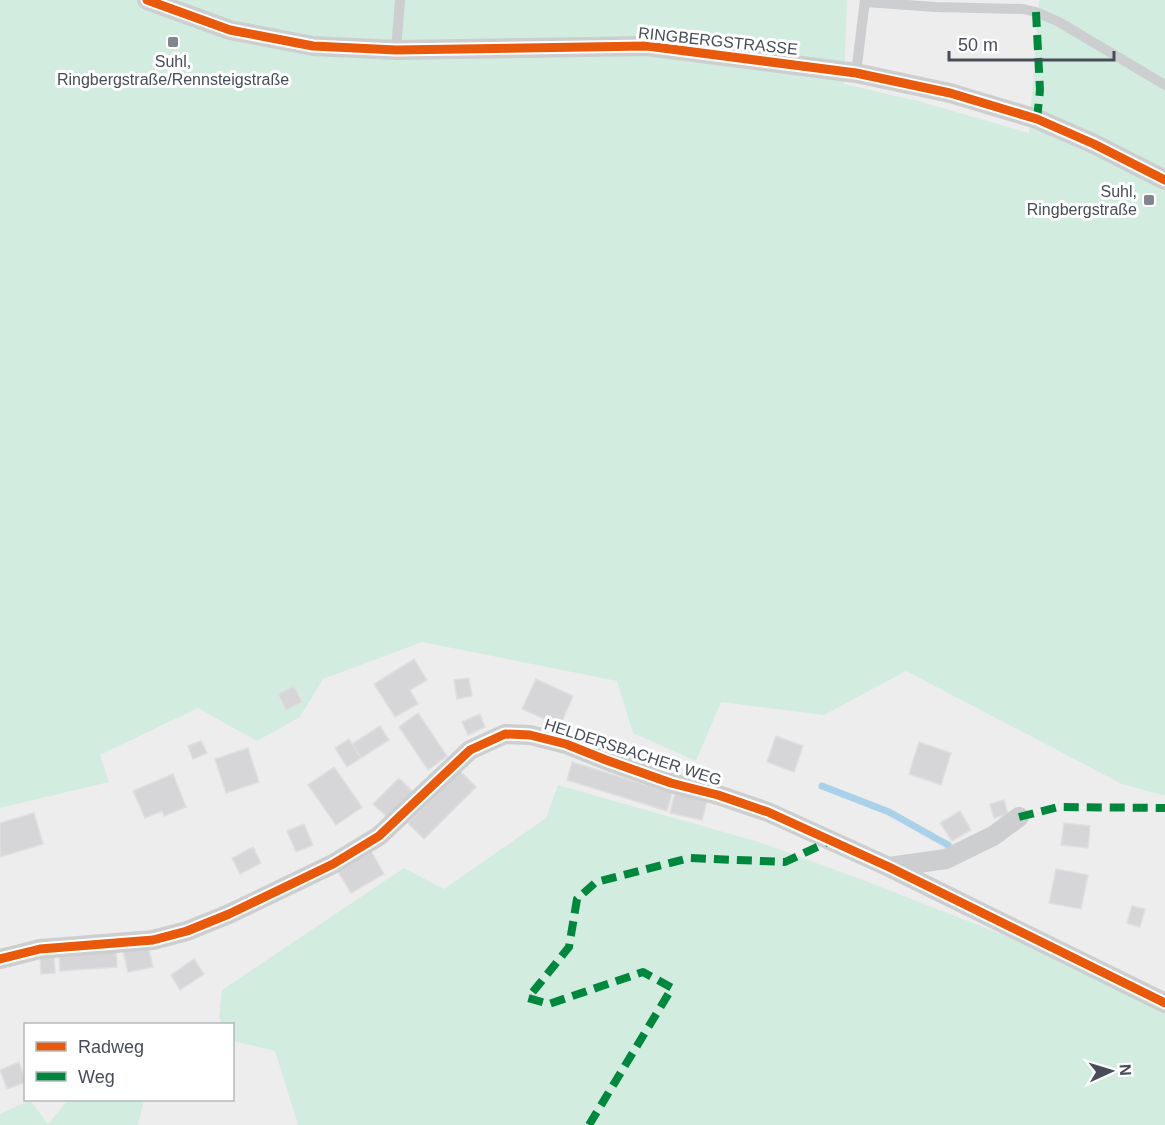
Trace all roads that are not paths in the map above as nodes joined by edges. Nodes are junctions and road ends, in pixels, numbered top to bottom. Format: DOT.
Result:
graph roads {
  1 [pos="147,0"];
  2 [pos="400,0"];
  3 [pos="1037,0"];
  4 [pos="866,1"];
  5 [pos="1036,12"];
  6 [pos="396,50"];
  7 [pos="856,73"];
  8 [pos="1165,85"];
  9 [pos="1165,180"];
  10 [pos="1019,818"];
  11 [pos="889,867"];
  12 [pos="0,959"];
  13 [pos="1165,1004"];
  1 -- 6 [label="street, RINGBERGSTRASSE"];
  2 -- 6 [label="lane"];
  3 -- 5 [label="lane"];
  4 -- 5 [label="lane"];
  4 -- 7 [label="lane"];
  5 -- 8 [label="lane"];
  6 -- 7 [label="street, RINGBERGSTRASSE"];
  7 -- 9 [label="street, RINGBERGSTRASSE"];
  10 -- 11 [label="street"];
  11 -- 12 [label="street, HELDERSBACHER WEG"];
  11 -- 13 [label="street, HELDERSBACHER WEG"];
}
